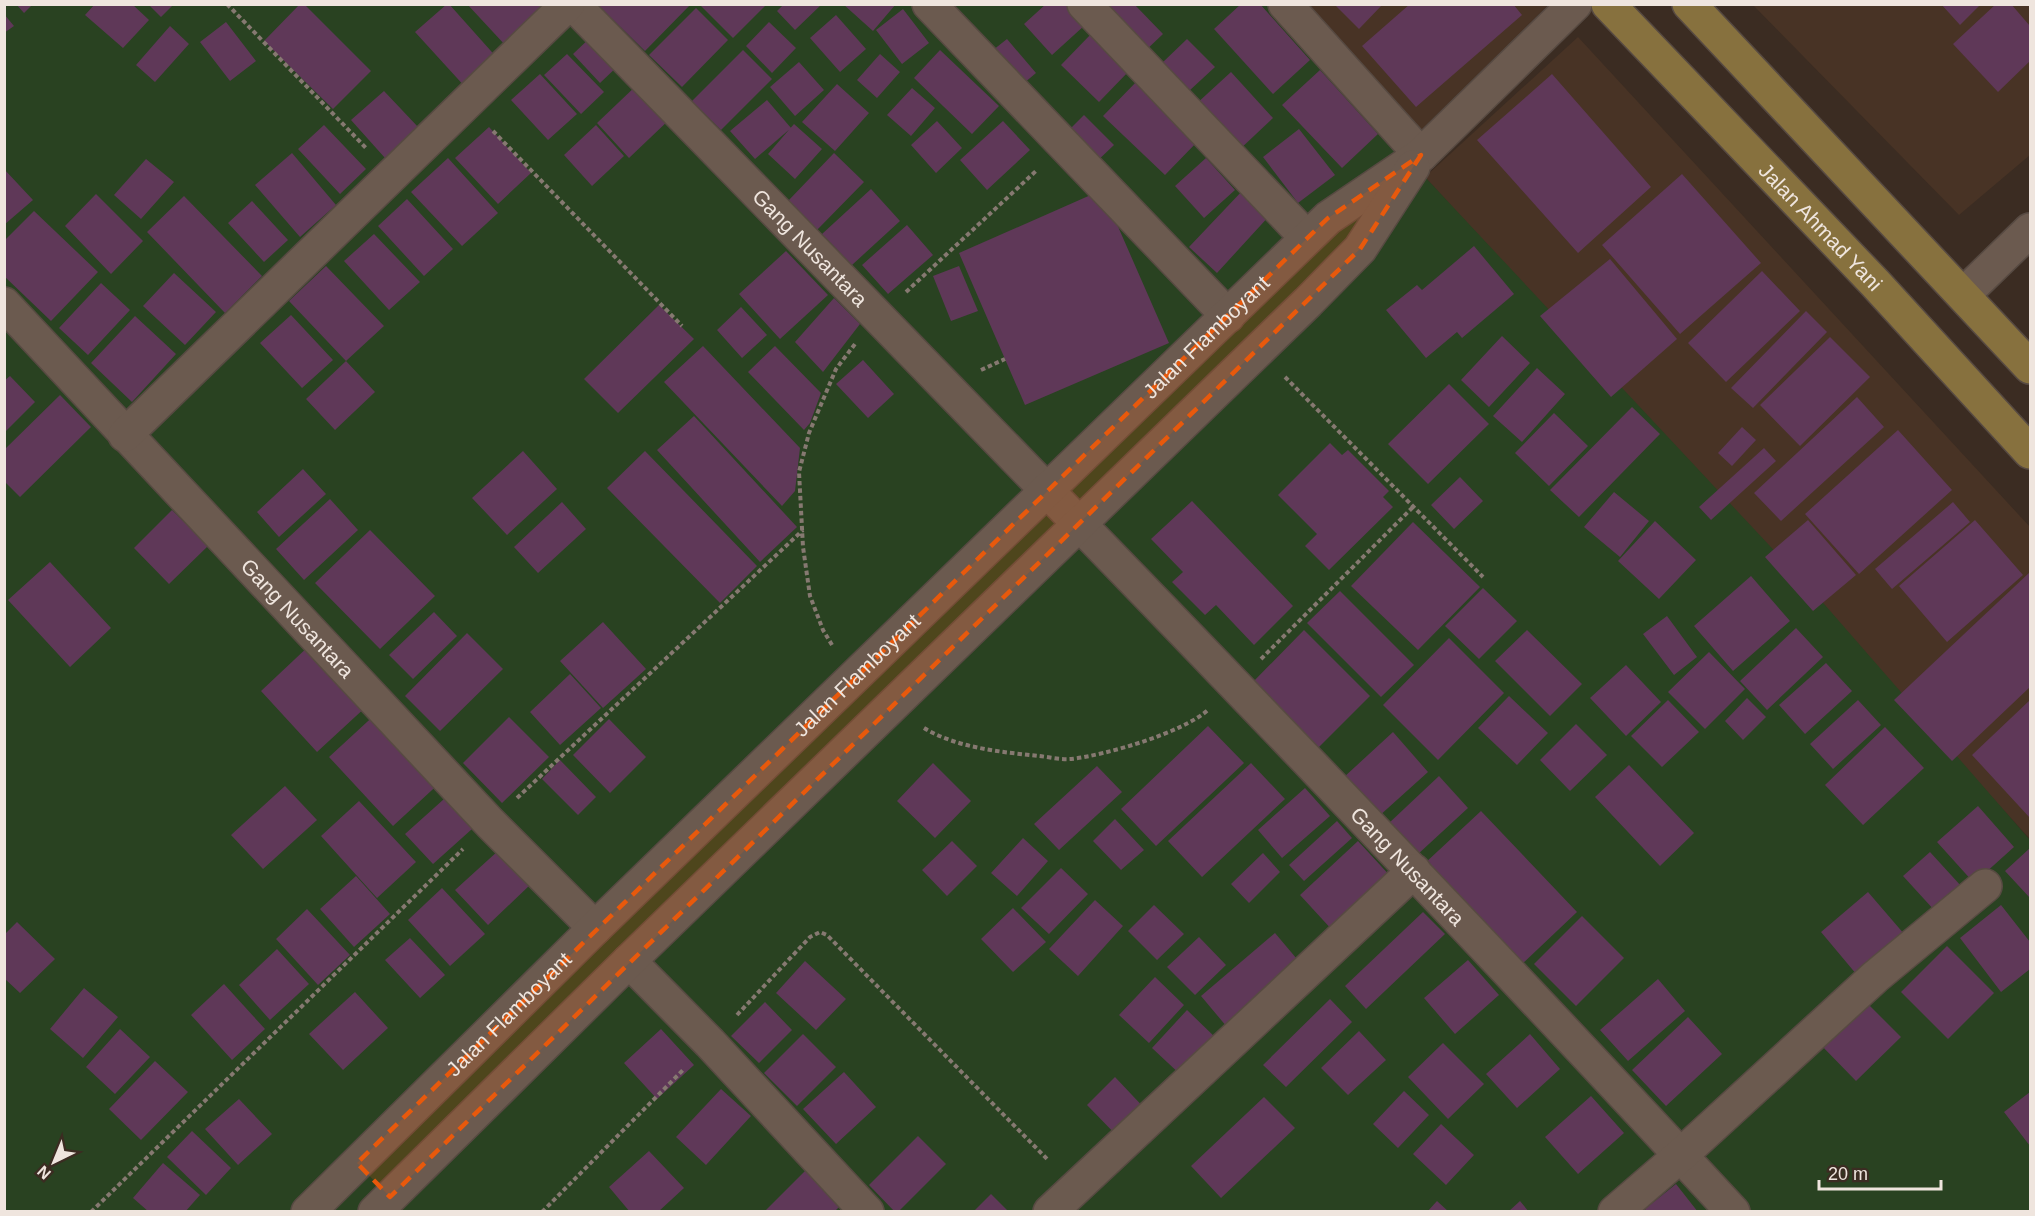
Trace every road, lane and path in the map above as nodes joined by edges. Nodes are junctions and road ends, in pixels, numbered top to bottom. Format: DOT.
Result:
graph roads {
  1 [pos="227,4"];
  2 [pos="568,4"];
  3 [pos="573,4"];
  4 [pos="929,4"];
  5 [pos="1084,4"];
  6 [pos="1285,4"];
  7 [pos="1575,4"];
  8 [pos="1608,4"];
  9 [pos="1689,4"];
  10 [pos="467,104"];
  11 [pos="1064,145"];
  12 [pos="1421,155"];
  13 [pos="393,177"];
  14 [pos="2031,230"];
  15 [pos="1307,238"];
  16 [pos="1275,270"];
  17 [pos="1963,295"];
  18 [pos="1308,302"];
  19 [pos="4,304"];
  20 [pos="1228,316"];
  21 [pos="879,318"];
  22 [pos="682,326"];
  23 [pos="2028,360"];
  24 [pos="1280,372"];
  25 [pos="125,435"];
  26 [pos="2031,452"];
  27 [pos="1043,484"];
  28 [pos="1081,524"];
  29 [pos="802,530"];
  30 [pos="1483,577"];
  31 [pos="834,649"];
  32 [pos="777,752"];
  33 [pos="810,785"];
  34 [pos="490,823"];
  35 [pos="1414,871"];
  36 [pos="1985,886"];
  37 [pos="596,928"];
  38 [pos="629,961"];
  39 [pos="710,1043"];
  40 [pos="1681,1155"];
  41 [pos="357,1163"];
  42 [pos="1074,1187"];
  43 [pos="383,1204"];
  44 [pos="91,1212"];
  45 [pos="308,1212"];
  46 [pos="542,1212"];
  47 [pos="867,1212"];
  48 [pos="1050,1212"];
  49 [pos="1615,1212"];
  50 [pos="1733,1212"];
  1 -- 13 [label="path"];
  2 -- 10 [label="street"];
  3 -- 21 [label="street, Gang Nusantara"];
  4 -- 11 [label="street"];
  5 -- 15 [label="street"];
  6 -- 12 [label="street"];
  7 -- 12 [label="street, Jalan Flamboyant"];
  8 -- 26 [label="main road, Jalan Ahmad Yani"];
  9 -- 17 [label="main road"];
  10 -- 13 [label="street"];
  10 -- 22 [label="path"];
  11 -- 20 [label="street"];
  11 -- 21 [label="path"];
  12 -- 15 [label="street, Jalan Flamboyant"];
  12 -- 18 [label="street, Jalan Flamboyant"];
  13 -- 25 [label="street"];
  14 -- 17 [label="street"];
  15 -- 16 [label="street, Jalan Flamboyant"];
  16 -- 18 [label="street"];
  16 -- 20 [label="street, Jalan Flamboyant"];
  17 -- 23 [label="main road"];
  18 -- 28 [label="street, Jalan Flamboyant"];
  19 -- 25 [label="street, Gang Nusantara"];
  20 -- 27 [label="street, Jalan Flamboyant"];
  21 -- 27 [label="street, Gang Nusantara"];
  21 -- 29 [label="path"];
  24 -- 30 [label="path"];
  25 -- 34 [label="street, Gang Nusantara"];
  27 -- 28 [label="street, Gang Nusantara"];
  27 -- 32 [label="street, Jalan Flamboyant"];
  28 -- 33 [label="street, Jalan Flamboyant"];
  28 -- 35 [label="street, Gang Nusantara"];
  29 -- 31 [label="path"];
  29 -- 34 [label="path"];
  32 -- 33 [label="street"];
  32 -- 37 [label="street, Jalan Flamboyant"];
  33 -- 38 [label="street, Jalan Flamboyant"];
  34 -- 37 [label="street, Gang Nusantara"];
  34 -- 44 [label="path"];
  35 -- 40 [label="street, Gang Nusantara"];
  35 -- 42 [label="street"];
  36 -- 40 [label="street"];
  37 -- 41 [label="street, Jalan Flamboyant"];
  38 -- 39 [label="street"];
  38 -- 43 [label="street, Jalan Flamboyant"];
  39 -- 42 [label="path"];
  39 -- 46 [label="path"];
  39 -- 47 [label="street"];
  40 -- 49 [label="street"];
  40 -- 50 [label="street, Gang Nusantara"];
  41 -- 43 [label="street"];
  41 -- 45 [label="street, Jalan Flamboyant"];
  42 -- 48 [label="street"];
}
